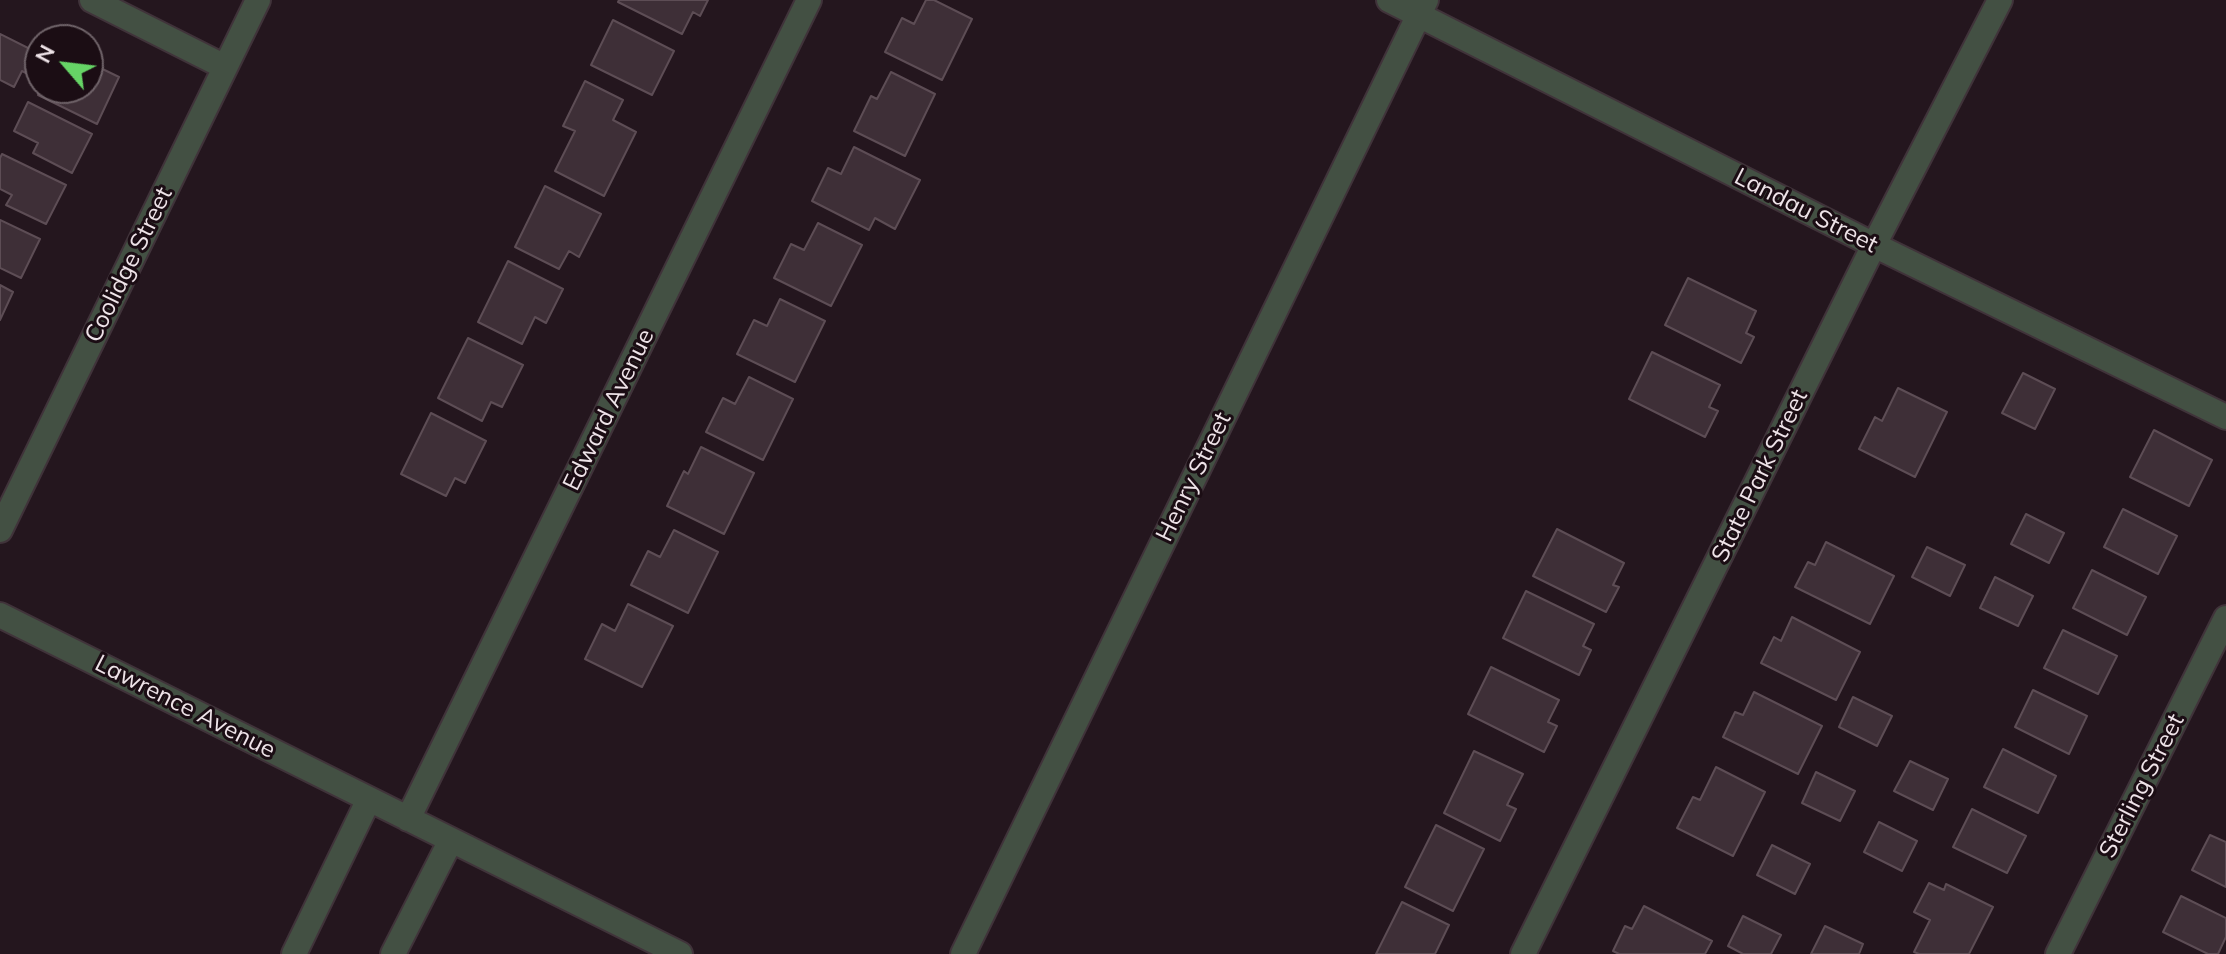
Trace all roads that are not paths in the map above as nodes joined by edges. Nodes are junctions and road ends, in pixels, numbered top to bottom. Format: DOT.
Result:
graph roads {
  1 [pos="92,0"];
  2 [pos="258,0"];
  3 [pos="809,0"];
  4 [pos="1389,0"];
  5 [pos="2000,0"];
  6 [pos="1422,7"];
  7 [pos="225,67"];
  8 [pos="1874,245"];
  9 [pos="2226,417"];
  10 [pos="0,530"];
  11 [pos="0,615"];
  12 [pos="2226,618"];
  13 [pos="369,799"];
  14 [pos="408,819"];
  15 [pos="451,840"];
  16 [pos="294,954"];
  17 [pos="393,954"];
  18 [pos="680,954"];
  19 [pos="963,954"];
  20 [pos="1523,954"];
  21 [pos="2058,954"];
  1 -- 7 [label="street"];
  2 -- 7 [label="street, Coolidge Street"];
  3 -- 14 [label="street, Edward Avenue"];
  4 -- 6 [label="street, Landau Street"];
  5 -- 8 [label="street, State Park Street"];
  6 -- 8 [label="street, Landau Street"];
  6 -- 19 [label="street, Henry Street"];
  7 -- 10 [label="street, Coolidge Street"];
  8 -- 9 [label="street, Landau Street"];
  8 -- 20 [label="street, State Park Street"];
  11 -- 13 [label="street, Lawrence Avenue"];
  12 -- 21 [label="street, Sterling Street"];
  13 -- 14 [label="street, Lawrence Avenue"];
  13 -- 16 [label="street"];
  14 -- 15 [label="street"];
  15 -- 17 [label="street"];
  15 -- 18 [label="street"];
}
